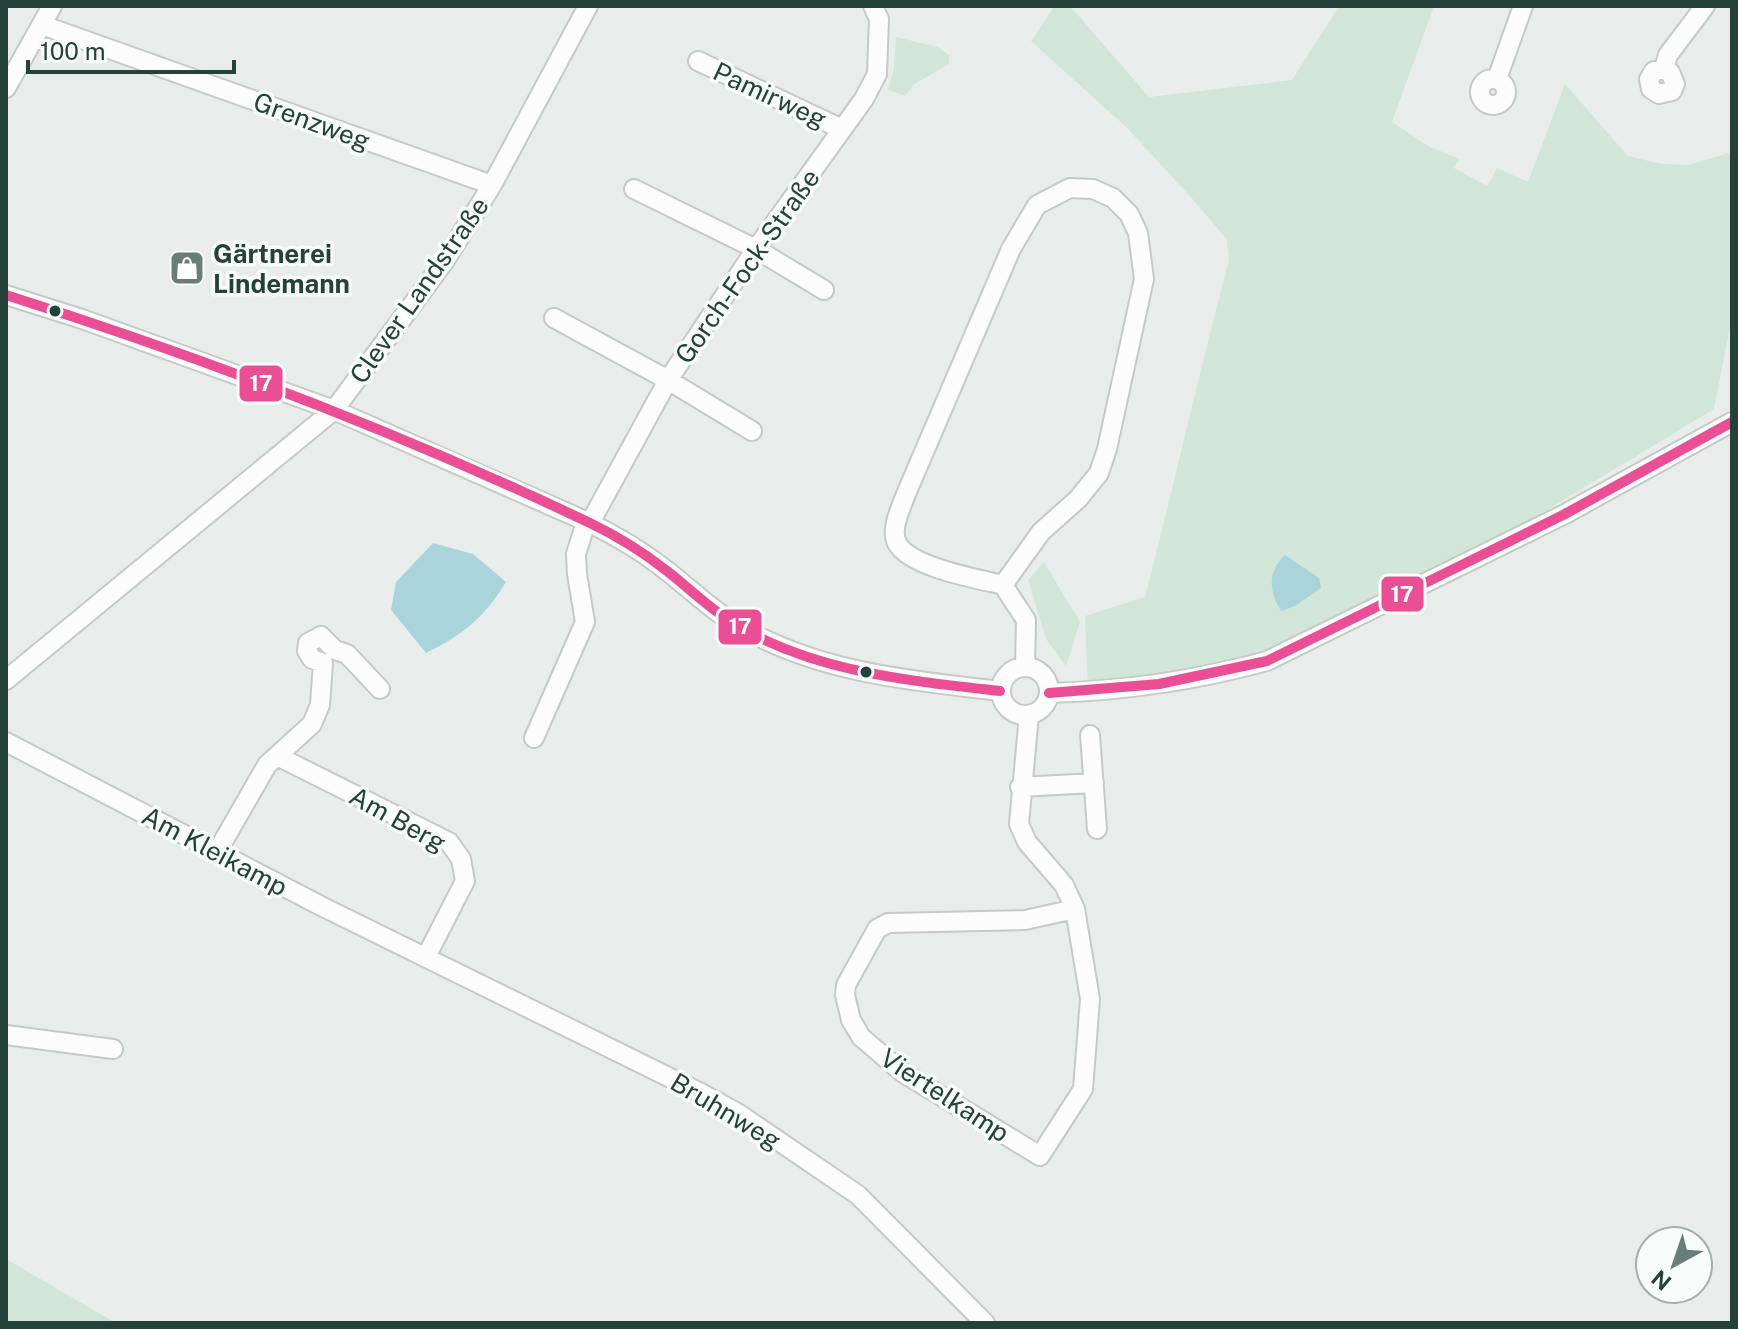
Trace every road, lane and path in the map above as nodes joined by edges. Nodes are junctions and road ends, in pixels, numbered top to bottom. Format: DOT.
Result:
graph roads {
  1 [pos="52,6"];
  2 [pos="588,6"];
  3 [pos="873,6"];
  4 [pos="1523,6"];
  5 [pos="1705,6"];
  6 [pos="42,25"];
  7 [pos="698,61"];
  8 [pos="1664,69"];
  9 [pos="1497,79"];
  10 [pos="6,88"];
  11 [pos="842,129"];
  12 [pos="492,185"];
  13 [pos="634,189"];
  14 [pos="756,249"];
  15 [pos="824,290"];
  16 [pos="6,295"];
  17 [pos="554,318"];
  18 [pos="668,380"];
  19 [pos="334,410"];
  20 [pos="1732,422"];
  21 [pos="752,431"];
  22 [pos="588,523"];
  23 [pos="1003,585"];
  24 [pos="1025,666"];
  25 [pos="6,680"];
  26 [pos="380,689"];
  27 [pos="1000,691"];
  28 [pos="1049,693"];
  29 [pos="1029,715"];
  30 [pos="1090,735"];
  31 [pos="534,738"];
  32 [pos="6,742"];
  33 [pos="277,756"];
  34 [pos="1094,783"];
  35 [pos="1020,787"];
  36 [pos="1097,829"];
  37 [pos="217,852"];
  38 [pos="1075,909"];
  39 [pos="426,957"];
  40 [pos="6,1035"];
  41 [pos="113,1049"];
  42 [pos="985,1323"];
  1 -- 6 [label="street"];
  2 -- 12 [label="street, Clever Landstraße"];
  3 -- 11 [label="street, Gorch-Fock-Straße"];
  4 -- 9 [label="street"];
  5 -- 8 [label="street"];
  6 -- 10 [label="street"];
  6 -- 12 [label="street, Grenzweg"];
  7 -- 11 [label="street, Pamirweg"];
  11 -- 14 [label="street, Gorch-Fock-Straße"];
  12 -- 19 [label="street, Clever Landstraße"];
  13 -- 14 [label="street"];
  14 -- 15 [label="street"];
  14 -- 18 [label="street, Gorch-Fock-Straße"];
  16 -- 19 [label="street"];
  17 -- 18 [label="street"];
  18 -- 21 [label="street"];
  18 -- 22 [label="street, Gorch-Fock-Straße"];
  19 -- 22 [label="street"];
  19 -- 25 [label="street, Clever Landstraße"];
  20 -- 28 [label="street"];
  22 -- 27 [label="street"];
  22 -- 31 [label="street, Gorch-Fock-Straße"];
  23 -- 23 [label="street"];
  23 -- 24 [label="street"];
  24 -- 27 [label="street"];
  24 -- 28 [label="street"];
  26 -- 33 [label="street"];
  27 -- 29 [label="street"];
  28 -- 29 [label="street"];
  29 -- 35 [label="street, Viertelkamp"];
  30 -- 34 [label="street"];
  32 -- 37 [label="street, Am Kleikamp"];
  33 -- 37 [label="street"];
  33 -- 39 [label="street, Am Berg"];
  34 -- 35 [label="street"];
  34 -- 36 [label="street"];
  35 -- 38 [label="street, Viertelkamp"];
  37 -- 39 [label="street, Am Kleikamp"];
  38 -- 38 [label="street, Viertelkamp"];
  39 -- 42 [label="street, Bruhnweg"];
  40 -- 41 [label="street"];
}
